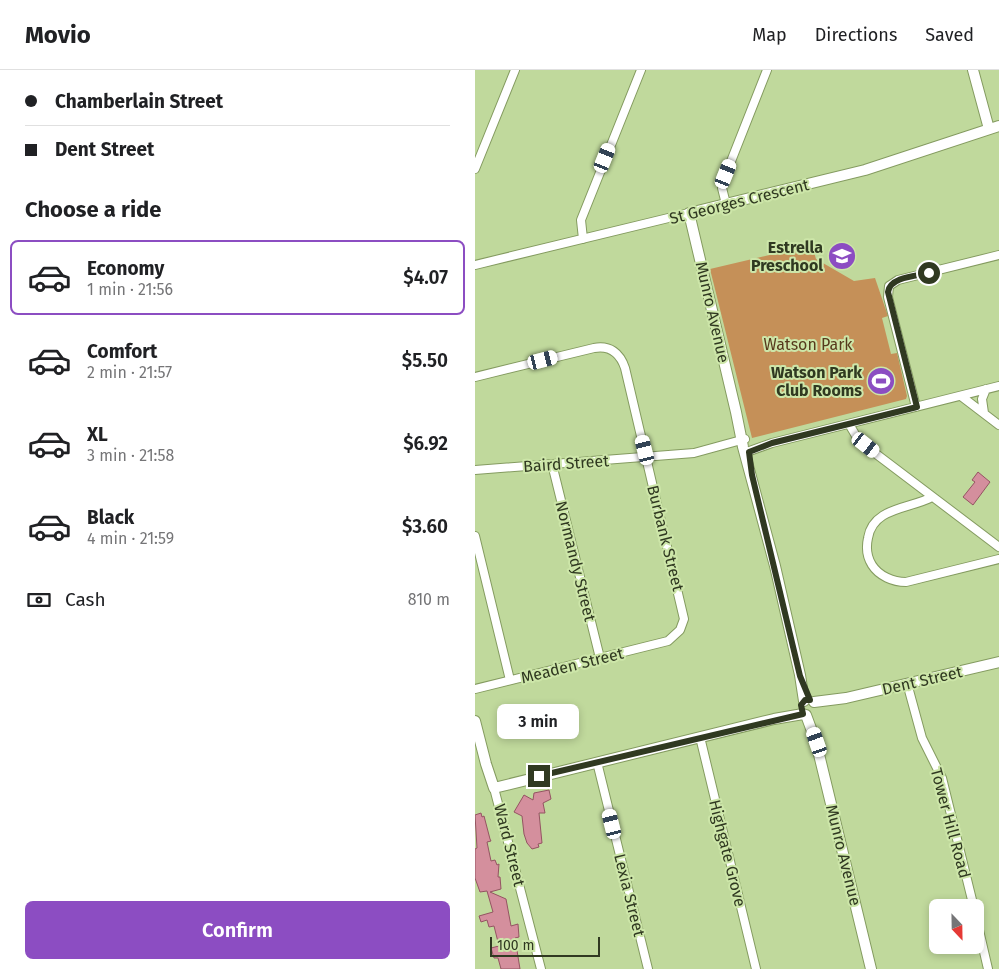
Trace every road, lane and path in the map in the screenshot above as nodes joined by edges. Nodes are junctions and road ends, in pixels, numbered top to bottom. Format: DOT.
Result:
graph roads {
  1 [pos="515,70"];
  2 [pos="641,70"];
  3 [pos="767,70"];
  4 [pos="973,70"];
  5 [pos="994,128"];
  6 [pos="475,169"];
  7 [pos="726,204"];
  8 [pos="689,213"];
  9 [pos="583,239"];
  10 [pos="999,255"];
  11 [pos="475,265"];
  12 [pos="475,377"];
  13 [pos="999,386"];
  14 [pos="986,389"];
  15 [pos="961,396"];
  16 [pos="917,407"];
  17 [pos="984,414"];
  18 [pos="858,421"];
  19 [pos="849,424"];
  20 [pos="999,425"];
  21 [pos="866,445"];
  22 [pos="745,446"];
  23 [pos="646,456"];
  24 [pos="552,464"];
  25 [pos="475,470"];
  26 [pos="932,497"];
  27 [pos="475,536"];
  28 [pos="999,547"];
  29 [pos="999,558"];
  30 [pos="668,641"];
  31 [pos="600,658"];
  32 [pos="999,662"];
  33 [pos="510,680"];
  34 [pos="907,684"];
  35 [pos="475,689"];
  36 [pos="808,708"];
  37 [pos="475,721"];
  38 [pos="700,737"];
  39 [pos="597,762"];
  40 [pos="495,788"];
  41 [pos="971,899"];
  42 [pos="984,949"];
  43 [pos="541,969"];
  44 [pos="648,969"];
  45 [pos="756,969"];
  46 [pos="871,969"];
  47 [pos="989,969"];
  1 -- 6 [label="street"];
  2 -- 9 [label="street"];
  3 -- 7 [label="street"];
  4 -- 5 [label="street"];
  5 -- 7 [label="street, St Georges Crescent"];
  7 -- 8 [label="street, St Georges Crescent"];
  8 -- 9 [label="street, St Georges Crescent"];
  8 -- 22 [label="street, Munro Avenue"];
  9 -- 11 [label="street, St Georges Crescent"];
  10 -- 16 [label="street"];
  12 -- 23 [label="street, Burbank Street"];
  13 -- 14 [label="street, Baird Street"];
  14 -- 15 [label="street, Baird Street"];
  14 -- 17 [label="street"];
  15 -- 16 [label="street, Baird Street"];
  15 -- 17 [label="street"];
  16 -- 18 [label="street, Baird Street"];
  17 -- 20 [label="street"];
  18 -- 19 [label="street, Baird Street"];
  18 -- 21 [label="street"];
  19 -- 21 [label="street"];
  19 -- 22 [label="street, Baird Street"];
  21 -- 26 [label="street"];
  22 -- 23 [label="street, Baird Street"];
  22 -- 36 [label="street, Munro Avenue"];
  23 -- 24 [label="street, Baird Street"];
  23 -- 30 [label="street, Burbank Street"];
  24 -- 25 [label="street, Baird Street"];
  24 -- 31 [label="street, Normandy Street"];
  26 -- 28 [label="street"];
  26 -- 29 [label="street"];
  27 -- 33 [label="street"];
  30 -- 31 [label="street, Meaden Street"];
  31 -- 33 [label="street, Meaden Street"];
  32 -- 34 [label="street, Dent Street"];
  33 -- 35 [label="street, Meaden Street"];
  34 -- 36 [label="street, Dent Street"];
  34 -- 41 [label="street, Tower Hill Road"];
  36 -- 38 [label="street, Dent Street"];
  36 -- 46 [label="street, Munro Avenue"];
  37 -- 40 [label="street, Ward Street"];
  38 -- 39 [label="street, Dent Street"];
  38 -- 45 [label="street, Highgate Grove"];
  39 -- 40 [label="street, Dent Street"];
  39 -- 44 [label="street, Lexia Street"];
  40 -- 43 [label="street, Ward Street"];
  42 -- 47 [label="street"];
}
